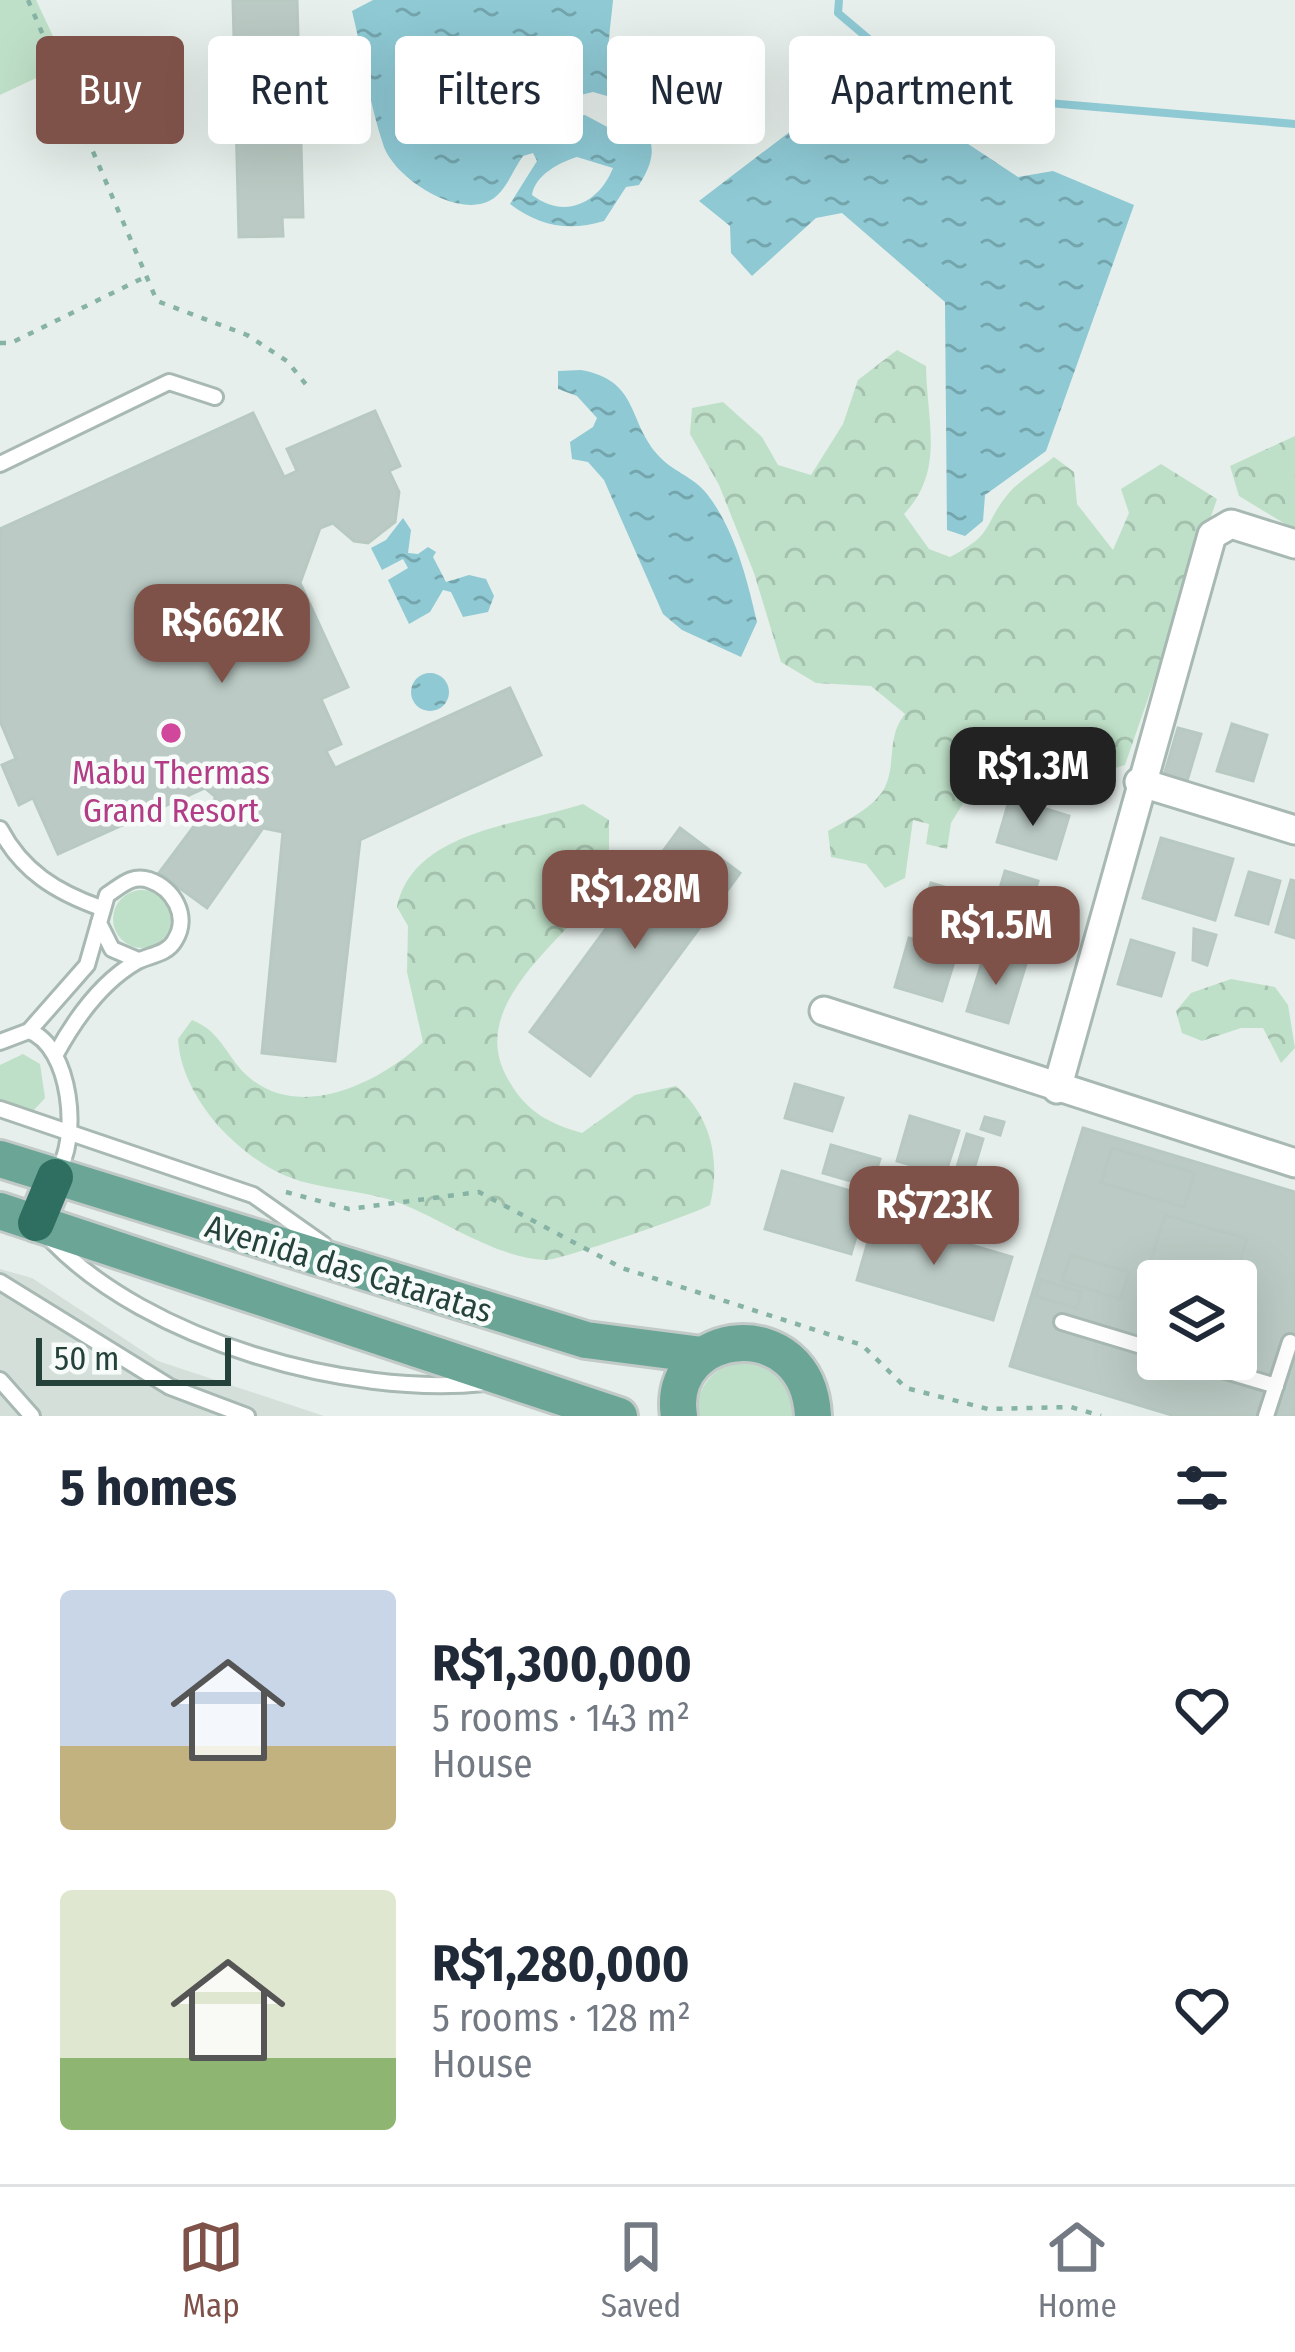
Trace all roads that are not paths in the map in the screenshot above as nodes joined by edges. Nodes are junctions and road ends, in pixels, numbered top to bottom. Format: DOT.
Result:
graph roads {
  1 [pos="215,397"];
  2 [pos="0,464"];
  3 [pos="1295,544"];
  4 [pos="1139,782"];
  5 [pos="0,829"];
  6 [pos="1295,830"];
  7 [pos="4,850"];
  8 [pos="100,915"];
  9 [pos="138,960"];
  10 [pos="824,1011"];
  11 [pos="29,1030"];
  12 [pos="0,1042"];
  13 [pos="56,1054"];
  14 [pos="1057,1089"];
  15 [pos="0,1108"];
  16 [pos="70,1130"];
  17 [pos="0,1160"];
  18 [pos="1295,1163"];
  19 [pos="55,1177"];
  20 [pos="0,1211"];
  21 [pos="36,1223"];
  22 [pos="368,1275"];
  23 [pos="0,1282"];
  24 [pos="1062,1322"];
  25 [pos="1290,1342"];
  26 [pos="1137,1345"];
  27 [pos="702,1355"];
  28 [pos="806,1378"];
  29 [pos="0,1380"];
  30 [pos="512,1380"];
  31 [pos="1256,1380"];
  32 [pos="1276,1386"];
  33 [pos="32,1416"];
  34 [pos="248,1416"];
  35 [pos="620,1416"];
  36 [pos="679,1416"];
  37 [pos="813,1416"];
  38 [pos="848,1416"];
  39 [pos="1266,1416"];
  1 -- 2 [label="lane"];
  3 -- 4 [label="street"];
  4 -- 6 [label="street"];
  4 -- 14 [label="street"];
  5 -- 7 [label="lane"];
  7 -- 8 [label="lane"];
  8 -- 9 [label="lane"];
  8 -- 9 [label="lane"];
  8 -- 11 [label="lane"];
  9 -- 13 [label="lane"];
  10 -- 14 [label="street"];
  11 -- 12 [label="lane"];
  11 -- 13 [label="lane"];
  13 -- 16 [label="lane"];
  14 -- 18 [label="street"];
  15 -- 16 [label="lane"];
  16 -- 19 [label="lane"];
  16 -- 22 [label="lane"];
  17 -- 19 [label="main road, Avenida das Cataratas"];
  19 -- 21 [label="highway"];
  19 -- 22 [label="main road, Avenida das Cataratas"];
  20 -- 21 [label="main road, Avenida das Cataratas"];
  21 -- 30 [label="main road, Avenida das Cataratas"];
  21 -- 30 [label="lane"];
  22 -- 27 [label="main road, Avenida das Cataratas"];
  23 -- 34 [label="lane"];
  24 -- 26 [label="lane"];
  25 -- 32 [label="lane"];
  27 -- 28 [label="main road, Avenida das Cataratas"];
  27 -- 36 [label="main road"];
  28 -- 37 [label="main road"];
  28 -- 38 [label="main road"];
  29 -- 33 [label="lane"];
  30 -- 35 [label="main road, Avenida das Cataratas"];
  31 -- 32 [label="lane"];
  32 -- 39 [label="lane"];
}
